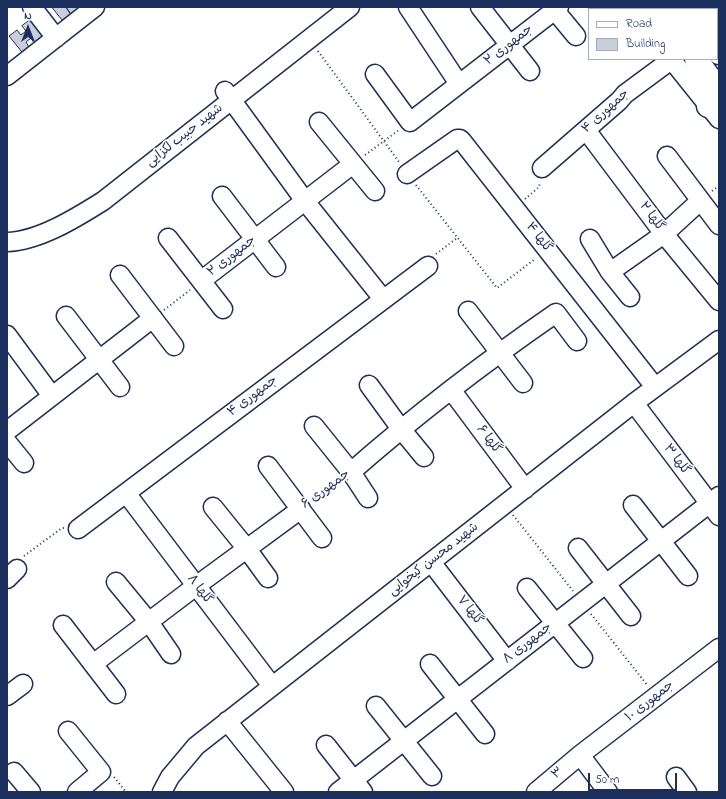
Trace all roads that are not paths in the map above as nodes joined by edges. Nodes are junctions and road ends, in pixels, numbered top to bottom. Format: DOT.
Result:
graph roads {
  1 [pos="32,7"];
  2 [pos="96,7"];
  3 [pos="331,7"];
  4 [pos="350,7"];
  5 [pos="408,7"];
  6 [pos="480,7"];
  7 [pos="555,8"];
  8 [pos="576,36"];
  9 [pos="56,38"];
  10 [pos="509,45"];
  11 [pos="671,60"];
  12 [pos="696,60"];
  13 [pos="530,71"];
  14 [pos="375,74"];
  15 [pos="7,76"];
  16 [pos="459,84"];
  17 [pos="231,99"];
  18 [pos="716,102"];
  19 [pos="319,122"];
  20 [pos="586,130"];
  21 [pos="667,156"];
  22 [pos="353,164"];
  23 [pos="542,168"];
  24 [pos="407,174"];
  25 [pos="374,191"];
  26 [pos="222,196"];
  27 [pos="700,200"];
  28 [pos="305,201"];
  29 [pos="719,225"];
  30 [pos="7,230"];
  31 [pos="664,234"];
  32 [pos="168,238"];
  33 [pos="255,239"];
  34 [pos="590,239"];
  35 [pos="7,242"];
  36 [pos="7,249"];
  37 [pos="428,266"];
  38 [pos="276,267"];
  39 [pos="610,272"];
  40 [pos="120,275"];
  41 [pos="202,280"];
  42 [pos="630,297"];
  43 [pos="383,299"];
  44 [pos="719,301"];
  45 [pos="223,308"];
  46 [pos="468,311"];
  47 [pos="66,316"];
  48 [pos="153,318"];
  49 [pos="7,335"];
  50 [pos="719,340"];
  51 [pos="577,341"];
  52 [pos="174,346"];
  53 [pos="499,352"];
  54 [pos="99,360"];
  55 [pos="523,383"];
  56 [pos="369,385"];
  57 [pos="120,387"];
  58 [pos="655,387"];
  59 [pos="452,391"];
  60 [pos="52,396"];
  61 [pos="634,404"];
  62 [pos="314,426"];
  63 [pos="401,429"];
  64 [pos="7,431"];
  65 [pos="7,442"];
  66 [pos="424,457"];
  67 [pos="24,463"];
  68 [pos="268,466"];
  69 [pos="351,472"];
  70 [pos="525,489"];
  71 [pos="126,493"];
  72 [pos="368,498"];
  73 [pos="633,505"];
  74 [pos="716,505"];
  75 [pos="214,507"];
  76 [pos="301,509"];
  77 [pos="78,529"];
  78 [pos="322,538"];
  79 [pos="661,541"];
  80 [pos="247,548"];
  81 [pos="578,548"];
  82 [pos="431,562"];
  83 [pos="688,576"];
  84 [pos="268,578"];
  85 [pos="116,582"];
  86 [pos="606,584"];
  87 [pos="196,586"];
  88 [pos="527,588"];
  89 [pos="631,616"];
  90 [pos="149,622"];
  91 [pos="555,623"];
  92 [pos="63,625"];
  93 [pos="719,648"];
  94 [pos="171,654"];
  95 [pos="583,658"];
  96 [pos="507,661"];
  97 [pos="93,664"];
  98 [pos="430,664"];
  99 [pos="23,684"];
  100 [pos="272,686"];
  101 [pos="116,694"];
  102 [pos="7,696"];
  103 [pos="458,699"];
  104 [pos="376,706"];
  105 [pos="227,721"];
  106 [pos="68,731"];
  107 [pos="485,734"];
  108 [pos="404,741"];
  109 [pos="326,745"];
  110 [pos="580,755"];
  111 [pos="14,772"];
  112 [pos="432,776"];
  113 [pos="676,777"];
  114 [pos="358,786"];
  115 [pos="31,792"];
  116 [pos="77,792"];
  117 [pos="162,792"];
  118 [pos="284,792"];
  119 [pos="338,792"];
  120 [pos="536,792"];
  121 [pos="608,792"];
  122 [pos="687,792"];
  1 -- 9 [label="street"];
  2 -- 9 [label="street"];
  3 -- 17 [label="street, شهید حبیب لکزایی"];
  4 -- 17 [label="street, شهید حبیب لکزایی"];
  5 -- 16 [label="street"];
  6 -- 10 [label="street"];
  7 -- 8 [label="street"];
  7 -- 10 [label="street, جمهوری ۲"];
  9 -- 15 [label="street"];
  10 -- 13 [label="street"];
  10 -- 16 [label="street, جمهوری ۲"];
  11 -- 18 [label="street"];
  11 -- 20 [label="street, جمهوری ۴"];
  12 -- 18 [label="main road"];
  14 -- 16 [label="street, جمهوری ۲"];
  17 -- 28 [label="street"];
  17 -- 30 [label="street, شهید حبیب لکزایی"];
  17 -- 35 [label="street, شهید حبیب لکزایی"];
  17 -- 36 [label="street"];
  19 -- 22 [label="street"];
  20 -- 23 [label="street, جمهوری ۴"];
  20 -- 31 [label="street, گلها ۲"];
  21 -- 27 [label="street"];
  22 -- 25 [label="street"];
  22 -- 28 [label="street, جمهوری ۲"];
  24 -- 58 [label="street, گلها ۴"];
  26 -- 33 [label="street"];
  27 -- 29 [label="street"];
  27 -- 31 [label="street"];
  28 -- 33 [label="street, جمهوری ۲"];
  28 -- 43 [label="street"];
  31 -- 39 [label="street"];
  31 -- 44 [label="street, گلها ۲"];
  32 -- 41 [label="street"];
  33 -- 38 [label="street"];
  33 -- 41 [label="street, جمهوری ۲"];
  34 -- 39 [label="street"];
  37 -- 43 [label="street, جمهوری ۴"];
  39 -- 42 [label="street"];
  40 -- 48 [label="street"];
  41 -- 45 [label="street"];
  43 -- 71 [label="street, جمهوری ۴"];
  46 -- 53 [label="street"];
  47 -- 54 [label="street"];
  48 -- 52 [label="street"];
  48 -- 54 [label="street"];
  49 -- 60 [label="street"];
  50 -- 58 [label="street, شهید محسن کیخوایی"];
  51 -- 53 [label="street, جمهوری ۶"];
  53 -- 55 [label="street"];
  53 -- 59 [label="street, جمهوری ۶"];
  54 -- 57 [label="street"];
  54 -- 60 [label="street"];
  56 -- 63 [label="street"];
  58 -- 61 [label="street, شهید محسن کیخوایی"];
  59 -- 63 [label="street, جمهوری ۶"];
  59 -- 70 [label="street, گلها ۶"];
  60 -- 64 [label="street"];
  61 -- 70 [label="street, شهید محسن کیخوایی"];
  61 -- 74 [label="street, گلها ۳"];
  62 -- 69 [label="street"];
  63 -- 66 [label="street"];
  63 -- 69 [label="street, جمهوری ۶"];
  65 -- 67 [label="street"];
  68 -- 76 [label="street"];
  69 -- 72 [label="street"];
  70 -- 82 [label="street, شهید محسن کیخوایی"];
  71 -- 77 [label="street, جمهوری ۴"];
  71 -- 87 [label="street, گلها ۸"];
  73 -- 79 [label="street"];
  74 -- 79 [label="street, جمهوری ۸"];
  75 -- 80 [label="street"];
  76 -- 78 [label="street"];
  76 -- 80 [label="street, جمهوری ۶"];
  79 -- 83 [label="street"];
  79 -- 86 [label="street, جمهوری ۸"];
  80 -- 84 [label="street"];
  80 -- 87 [label="street, جمهوری ۶"];
  81 -- 86 [label="street"];
  82 -- 96 [label="street, گلها ۷"];
  82 -- 100 [label="street, شهید محسن کیخوایی"];
  85 -- 90 [label="street"];
  86 -- 89 [label="street"];
  86 -- 91 [label="street, جمهوری ۸"];
  87 -- 90 [label="street, جمهوری ۶"];
  87 -- 100 [label="street, گلها ۸"];
  88 -- 91 [label="street"];
  90 -- 94 [label="street"];
  90 -- 97 [label="street, جمهوری ۶"];
  91 -- 95 [label="street"];
  91 -- 96 [label="street, جمهوری ۸"];
  92 -- 97 [label="street"];
  93 -- 110 [label="street, جمهوری ۱۰"];
  96 -- 103 [label="street, جمهوری ۸"];
  97 -- 101 [label="street"];
  98 -- 103 [label="street"];
  99 -- 102 [label="street"];
  100 -- 105 [label="street, شهید محسن کیخوایی"];
  103 -- 107 [label="street"];
  103 -- 108 [label="street, جمهوری ۸"];
  104 -- 108 [label="street"];
  105 -- 117 [label="street, شهید محسن کیخوایی"];
  105 -- 118 [label="street"];
  106 -- 116 [label="street"];
  108 -- 112 [label="street"];
  108 -- 114 [label="street, جمهوری ۸"];
  109 -- 114 [label="street"];
  110 -- 120 [label="street, ۳"];
  110 -- 121 [label="street"];
  111 -- 115 [label="street"];
  113 -- 122 [label="street"];
  114 -- 119 [label="street, جمهوری ۸"];
}
